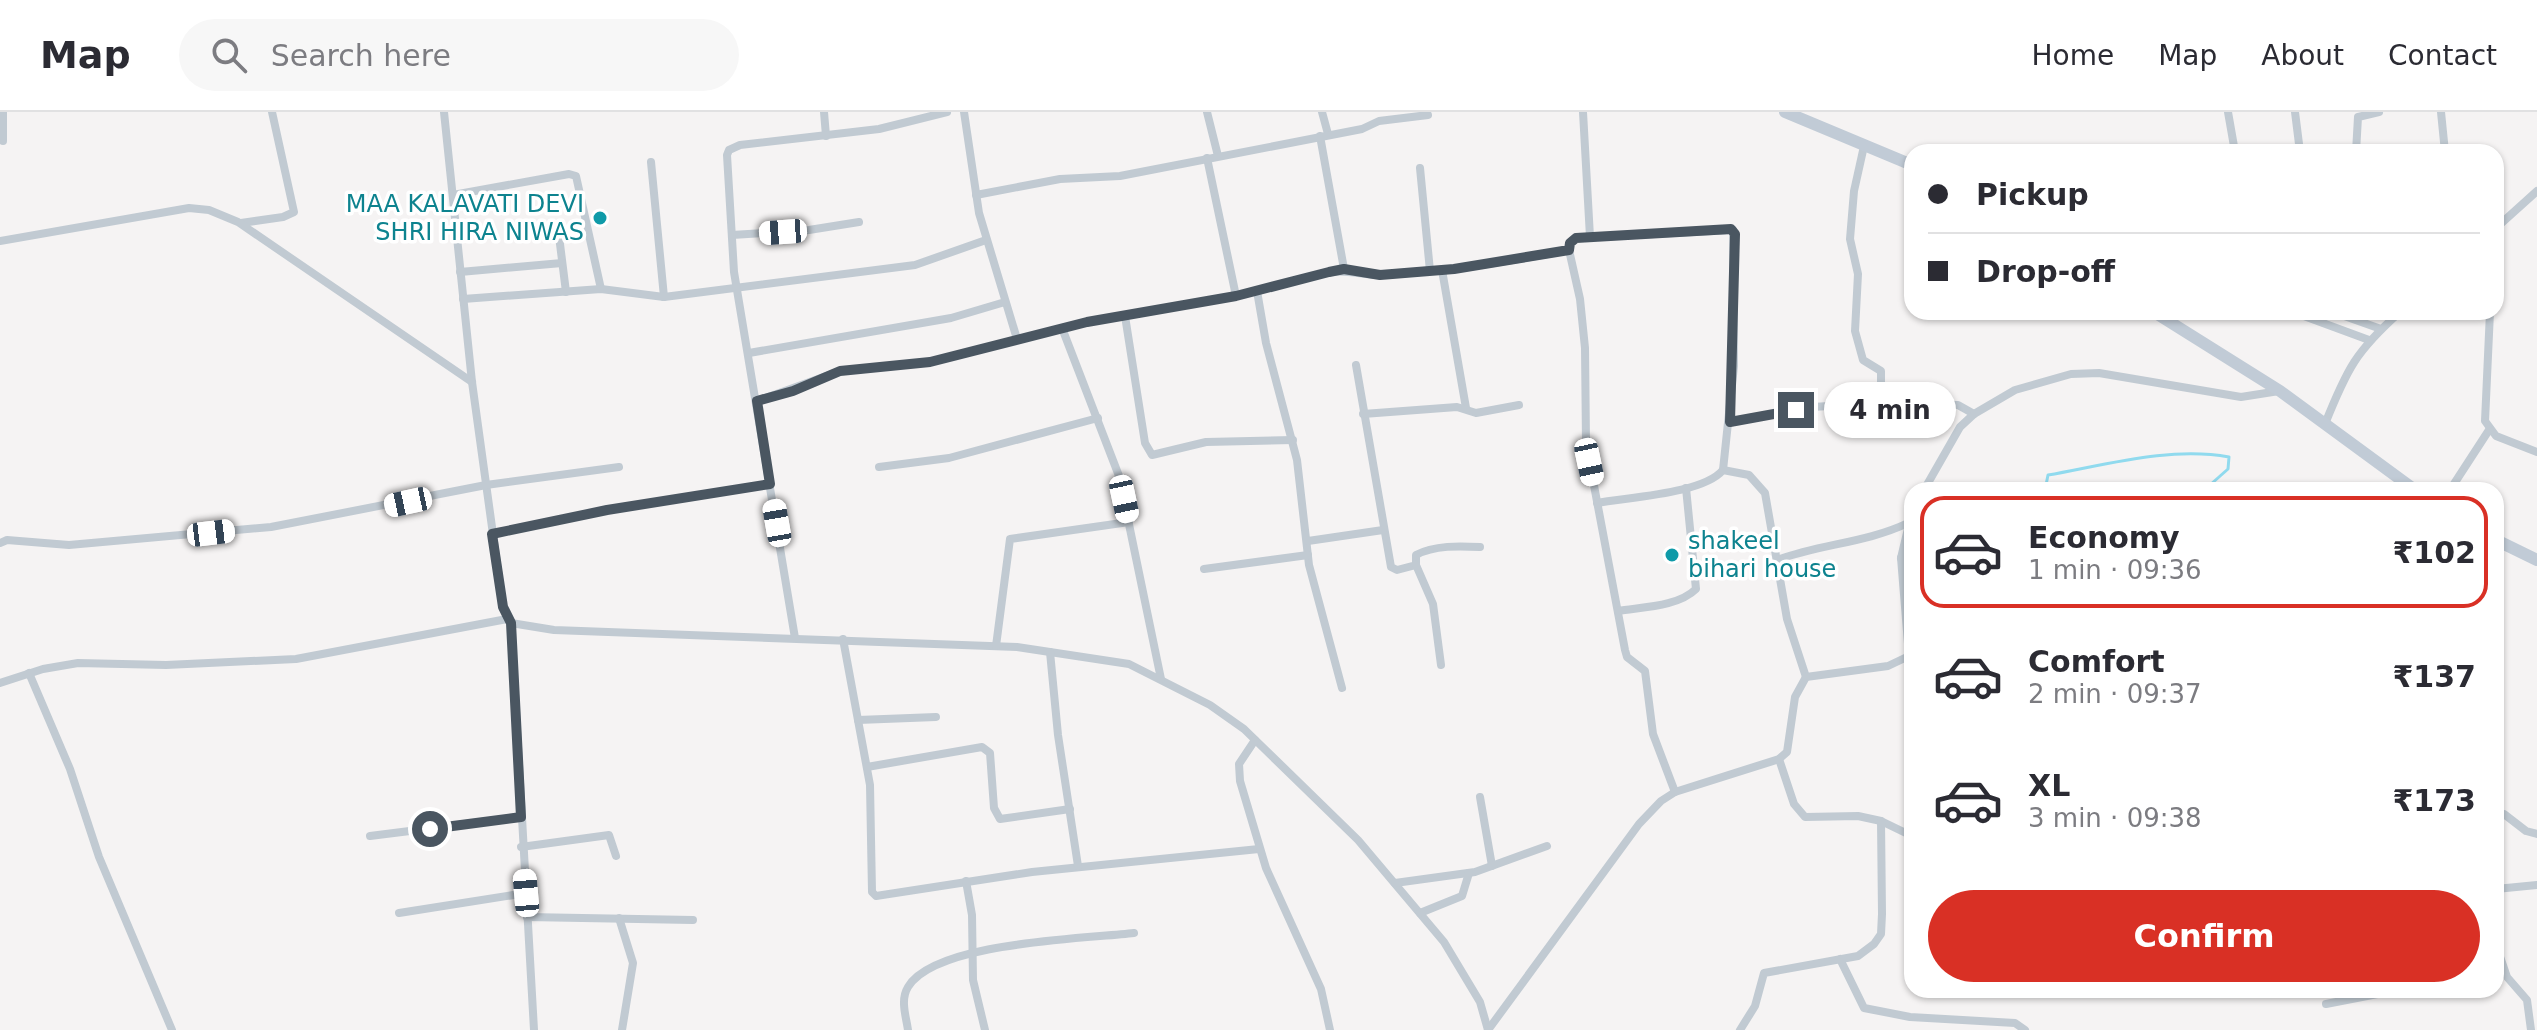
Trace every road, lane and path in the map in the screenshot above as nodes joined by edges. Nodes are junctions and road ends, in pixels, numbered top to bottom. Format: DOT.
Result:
graph roads {
  1 [pos="3,112"];
  2 [pos="272,112"];
  3 [pos="444,112"];
  4 [pos="824,112"];
  5 [pos="947,112"];
  6 [pos="964,112"];
  7 [pos="1207,112"];
  8 [pos="1322,112"];
  9 [pos="1583,112"];
  10 [pos="1785,112"];
  11 [pos="2228,112"];
  12 [pos="2295,112"];
  13 [pos="2379,112"];
  14 [pos="2441,112"];
  15 [pos="1428,115"];
  16 [pos="1379,116"];
  17 [pos="1324,135"];
  18 [pos="826,136"];
  19 [pos="3,141"];
  20 [pos="2234,144"];
  21 [pos="2299,144"];
  22 [pos="2356,144"];
  23 [pos="2444,144"];
  24 [pos="1864,146"];
  25 [pos="1218,156"];
  26 [pos="1207,158"];
  27 [pos="651,162"];
  28 [pos="1904,162"];
  29 [pos="1420,168"];
  30 [pos="2537,191"];
  31 [pos="453,195"];
  32 [pos="976,195"];
  33 [pos="2504,221"];
  34 [pos="859,222"];
  35 [pos="240,223"];
  36 [pos="558,228"];
  37 [pos="732,235"];
  38 [pos="1590,237"];
  39 [pos="986,240"];
  40 [pos="0,241"];
  41 [pos="1569,250"];
  42 [pos="562,263"];
  43 [pos="1344,269"];
  44 [pos="1442,270"];
  45 [pos="1430,271"];
  46 [pos="460,272"];
  47 [pos="737,287"];
  48 [pos="601,289"];
  49 [pos="1257,291"];
  50 [pos="566,292"];
  51 [pos="1236,296"];
  52 [pos="664,297"];
  53 [pos="463,299"];
  54 [pos="1005,302"];
  55 [pos="1125,316"];
  56 [pos="2167,320"];
  57 [pos="2315,320"];
  58 [pos="2356,320"];
  59 [pos="2391,320"];
  60 [pos="2490,320"];
  61 [pos="1062,328"];
  62 [pos="2381,329"];
  63 [pos="1017,339"];
  64 [pos="2369,340"];
  65 [pos="749,353"];
  66 [pos="1356,365"];
  67 [pos="472,382"];
  68 [pos="2280,391"];
  69 [pos="757,401"];
  70 [pos="1881,403"];
  71 [pos="1519,405"];
  72 [pos="1466,408"];
  73 [pos="1363,414"];
  74 [pos="1974,414"];
  75 [pos="1098,418"];
  76 [pos="1730,422"];
  77 [pos="2325,424"];
  78 [pos="2489,430"];
  79 [pos="1293,440"];
  80 [pos="2537,452"];
  81 [pos="619,467"];
  82 [pos="879,467"];
  83 [pos="1723,470"];
  84 [pos="1929,482"];
  85 [pos="2404,482"];
  86 [pos="2455,482"];
  87 [pos="770,484"];
  88 [pos="486,485"];
  89 [pos="1686,488"];
  90 [pos="1597,503"];
  91 [pos="1129,522"];
  92 [pos="1904,525"];
  93 [pos="1383,530"];
  94 [pos="492,534"];
  95 [pos="1308,541"];
  96 [pos="0,543"];
  97 [pos="1904,543"];
  98 [pos="2504,544"];
  99 [pos="1480,547"];
  100 [pos="1308,555"];
  101 [pos="1901,558"];
  102 [pos="1777,560"];
  103 [pos="2537,560"];
  104 [pos="1416,565"];
  105 [pos="1204,569"];
  106 [pos="1904,589"];
  107 [pos="1618,611"];
  108 [pos="509,621"];
  109 [pos="795,638"];
  110 [pos="843,639"];
  111 [pos="996,646"];
  112 [pos="1050,652"];
  113 [pos="1904,662"];
  114 [pos="1441,665"];
  115 [pos="29,673"];
  116 [pos="1806,677"];
  117 [pos="1161,679"];
  118 [pos="0,683"];
  119 [pos="1342,688"];
  120 [pos="936,717"];
  121 [pos="858,720"];
  122 [pos="1255,740"];
  123 [pos="1779,759"];
  124 [pos="867,767"];
  125 [pos="1675,792"];
  126 [pos="1480,797"];
  127 [pos="1070,809"];
  128 [pos="2504,814"];
  129 [pos="521,817"];
  130 [pos="1881,821"];
  131 [pos="1904,832"];
  132 [pos="2537,834"];
  133 [pos="370,836"];
  134 [pos="1547,846"];
  135 [pos="521,847"];
  136 [pos="1259,849"];
  137 [pos="616,856"];
  138 [pos="1078,866"];
  139 [pos="1492,866"];
  140 [pos="1469,873"];
  141 [pos="966,881"];
  142 [pos="1395,883"];
  143 [pos="2537,885"];
  144 [pos="2504,888"];
  145 [pos="526,893"];
  146 [pos="399,913"];
  147 [pos="1420,913"];
  148 [pos="527,917"];
  149 [pos="619,918"];
  150 [pos="693,920"];
  151 [pos="1134,933"];
  152 [pos="972,951"];
  153 [pos="1840,959"];
  154 [pos="2504,969"];
  155 [pos="2357,998"];
  156 [pos="2326,1004"];
  157 [pos="172,1030"];
  158 [pos="534,1030"];
  159 [pos="622,1030"];
  160 [pos="908,1030"];
  161 [pos="985,1030"];
  162 [pos="1330,1030"];
  163 [pos="1488,1030"];
  164 [pos="1740,1030"];
  165 [pos="2025,1030"];
  166 [pos="2531,1030"];
  1 -- 19 [label="street"];
  2 -- 35 [label="street"];
  3 -- 31 [label="street"];
  4 -- 18 [label="street"];
  5 -- 18 [label="street"];
  6 -- 32 [label="street"];
  7 -- 25 [label="street"];
  8 -- 17 [label="street"];
  9 -- 38 [label="street"];
  10 -- 24 [label="main road"];
  11 -- 20 [label="street"];
  12 -- 21 [label="street"];
  13 -- 22 [label="street"];
  14 -- 23 [label="street"];
  15 -- 16 [label="street"];
  16 -- 17 [label="street"];
  17 -- 25 [label="street"];
  17 -- 43 [label="street"];
  18 -- 37 [label="street"];
  24 -- 28 [label="main road"];
  24 -- 70 [label="street"];
  25 -- 26 [label="street"];
  26 -- 32 [label="street"];
  26 -- 51 [label="street"];
  27 -- 52 [label="street"];
  29 -- 45 [label="street"];
  30 -- 33 [label="street"];
  31 -- 46 [label="street"];
  31 -- 48 [label="street"];
  32 -- 39 [label="street"];
  34 -- 37 [label="street"];
  35 -- 40 [label="street"];
  35 -- 67 [label="street"];
  36 -- 42 [label="street"];
  37 -- 47 [label="street"];
  38 -- 41 [label="street"];
  38 -- 76 [label="street"];
  39 -- 47 [label="street"];
  39 -- 54 [label="street"];
  41 -- 44 [label="street"];
  41 -- 90 [label="street"];
  42 -- 46 [label="street"];
  42 -- 50 [label="street"];
  43 -- 45 [label="street"];
  43 -- 49 [label="street"];
  44 -- 45 [label="street"];
  44 -- 72 [label="street"];
  46 -- 53 [label="street"];
  47 -- 52 [label="street"];
  47 -- 65 [label="street"];
  48 -- 50 [label="street"];
  48 -- 52 [label="street"];
  49 -- 51 [label="street"];
  49 -- 79 [label="street"];
  50 -- 53 [label="street"];
  51 -- 55 [label="street"];
  53 -- 67 [label="street"];
  54 -- 63 [label="street"];
  54 -- 65 [label="street"];
  55 -- 61 [label="street"];
  55 -- 79 [label="street"];
  56 -- 68 [label="main road"];
  57 -- 64 [label="street"];
  58 -- 62 [label="street"];
  59 -- 62 [label="street"];
  60 -- 78 [label="street"];
  61 -- 63 [label="street"];
  61 -- 75 [label="street"];
  62 -- 64 [label="street"];
  63 -- 69 [label="street"];
  64 -- 77 [label="street"];
  65 -- 69 [label="street"];
  66 -- 73 [label="street"];
  67 -- 88 [label="street"];
  68 -- 74 [label="street"];
  68 -- 77 [label="main road"];
  69 -- 87 [label="street"];
  70 -- 74 [label="street"];
  70 -- 76 [label="street"];
  71 -- 72 [label="street"];
  72 -- 73 [label="street"];
  73 -- 93 [label="street"];
  74 -- 84 [label="street"];
  75 -- 82 [label="street"];
  75 -- 91 [label="street"];
  76 -- 83 [label="street"];
  77 -- 85 [label="main road"];
  78 -- 80 [label="street"];
  78 -- 86 [label="street"];
  79 -- 95 [label="street"];
  81 -- 88 [label="street"];
  83 -- 89 [label="street"];
  83 -- 102 [label="street"];
  87 -- 94 [label="street"];
  87 -- 109 [label="street"];
  88 -- 94 [label="street"];
  88 -- 96 [label="street"];
  89 -- 90 [label="street"];
  89 -- 107 [label="street"];
  90 -- 107 [label="street"];
  91 -- 111 [label="street"];
  91 -- 117 [label="street"];
  92 -- 102 [label="street"];
  93 -- 95 [label="street"];
  93 -- 104 [label="street"];
  94 -- 108 [label="street"];
  95 -- 100 [label="street"];
  97 -- 101 [label="street"];
  98 -- 103 [label="main road"];
  99 -- 104 [label="street"];
  100 -- 105 [label="street"];
  100 -- 119 [label="street"];
  101 -- 106 [label="street"];
  102 -- 116 [label="street"];
  104 -- 114 [label="street"];
  107 -- 125 [label="street"];
  108 -- 109 [label="street"];
  108 -- 115 [label="street"];
  108 -- 129 [label="street"];
  109 -- 110 [label="street"];
  110 -- 111 [label="street"];
  110 -- 121 [label="street"];
  111 -- 112 [label="street"];
  112 -- 117 [label="street"];
  112 -- 127 [label="street"];
  113 -- 116 [label="street"];
  115 -- 118 [label="street"];
  115 -- 157 [label="street"];
  116 -- 123 [label="street"];
  117 -- 122 [label="street"];
  120 -- 121 [label="street"];
  121 -- 124 [label="street"];
  122 -- 136 [label="street"];
  122 -- 142 [label="street"];
  123 -- 125 [label="street"];
  123 -- 130 [label="street"];
  124 -- 127 [label="street"];
  124 -- 141 [label="street"];
  125 -- 163 [label="street"];
  126 -- 139 [label="street"];
  127 -- 138 [label="street"];
  128 -- 132 [label="street"];
  129 -- 133 [label="street"];
  129 -- 135 [label="street"];
  130 -- 131 [label="street"];
  130 -- 153 [label="street"];
  134 -- 139 [label="street"];
  135 -- 137 [label="street"];
  135 -- 145 [label="street"];
  136 -- 138 [label="street"];
  136 -- 162 [label="street"];
  138 -- 141 [label="street"];
  139 -- 140 [label="street"];
  140 -- 142 [label="street"];
  140 -- 147 [label="street"];
  141 -- 152 [label="street"];
  142 -- 147 [label="street"];
  143 -- 144 [label="street"];
  145 -- 146 [label="street"];
  145 -- 148 [label="street"];
  147 -- 163 [label="street"];
  148 -- 149 [label="street"];
  148 -- 158 [label="street"];
  149 -- 150 [label="street"];
  149 -- 159 [label="street"];
  151 -- 152 [label="street"];
  152 -- 160 [label="street"];
  152 -- 161 [label="street"];
  153 -- 164 [label="street"];
  153 -- 165 [label="street"];
  154 -- 166 [label="street"];
  155 -- 156 [label="street"];
}
